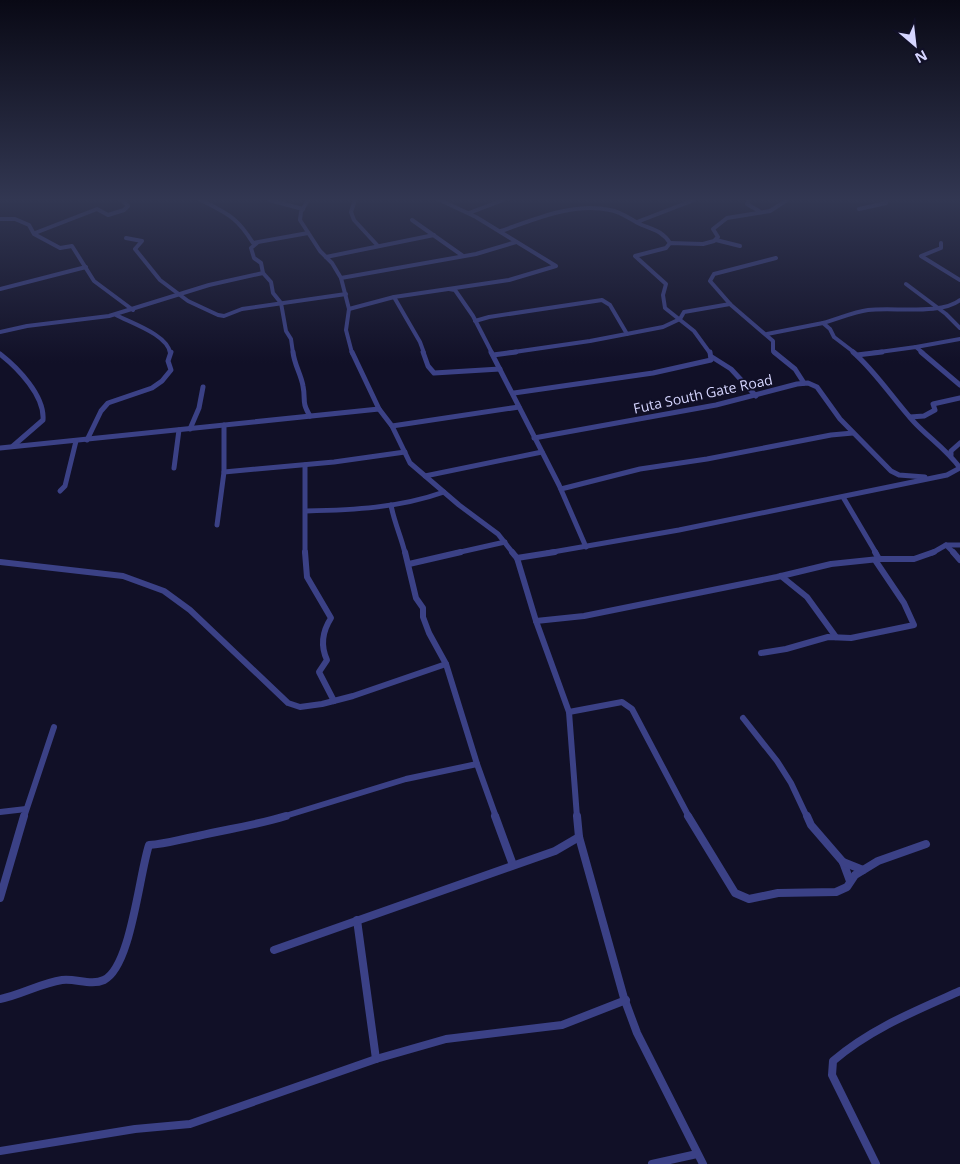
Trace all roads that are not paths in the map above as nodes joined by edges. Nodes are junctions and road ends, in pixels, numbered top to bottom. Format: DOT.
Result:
graph roads {
  1 [pos="78,254"];
  2 [pos="139,254"];
  3 [pos="253,254"];
  4 [pos="323,254"];
  5 [pos="339,254"];
  6 [pos="473,254"];
  7 [pos="537,254"];
  8 [pos="642,254"];
  9 [pos="926,254"];
  10 [pos="463,256"];
  11 [pos="326,257"];
  12 [pos="776,258"];
  13 [pos="86,267"];
  14 [pos="263,272"];
  15 [pos="341,278"];
  16 [pos="960,280"];
  17 [pos="906,284"];
  18 [pos="457,288"];
  19 [pos="0,289"];
  20 [pos="346,294"];
  21 [pos="179,295"];
  22 [pos="394,297"];
  23 [pos="960,300"];
  24 [pos="281,303"];
  25 [pos="730,304"];
  26 [pos="349,309"];
  27 [pos="133,310"];
  28 [pos="940,310"];
  29 [pos="116,315"];
  30 [pos="680,318"];
  31 [pos="476,321"];
  32 [pos="823,323"];
  33 [pos="960,328"];
  34 [pos="0,332"];
  35 [pos="627,334"];
  36 [pos="767,334"];
  37 [pos="960,339"];
  38 [pos="916,347"];
  39 [pos="0,354"];
  40 [pos="493,355"];
  41 [pos="857,355"];
  42 [pos="712,357"];
  43 [pos="500,369"];
  44 [pos="804,383"];
  45 [pos="960,384"];
  46 [pos="203,387"];
  47 [pos="514,393"];
  48 [pos="756,396"];
  49 [pos="960,398"];
  50 [pos="519,407"];
  51 [pos="379,409"];
  52 [pos="310,416"];
  53 [pos="910,417"];
  54 [pos="224,425"];
  55 [pos="392,426"];
  56 [pos="190,429"];
  57 [pos="179,430"];
  58 [pos="853,433"];
  59 [pos="534,438"];
  60 [pos="87,440"];
  61 [pos="76,441"];
  62 [pos="960,443"];
  63 [pos="13,446"];
  64 [pos="0,448"];
  65 [pos="405,452"];
  66 [pos="542,452"];
  67 [pos="951,455"];
  68 [pos="305,465"];
  69 [pos="174,468"];
  70 [pos="224,472"];
  71 [pos="424,476"];
  72 [pos="934,477"];
  73 [pos="561,489"];
  74 [pos="60,491"];
  75 [pos="444,492"];
  76 [pos="843,497"];
  77 [pos="391,505"];
  78 [pos="306,511"];
  79 [pos="218,525"];
  80 [pos="505,542"];
  81 [pos="946,545"];
  82 [pos="960,545"];
  83 [pos="586,547"];
  84 [pos="518,558"];
  85 [pos="877,559"];
  86 [pos="960,560"];
  87 [pos="0,562"];
  88 [pos="409,564"];
  89 [pos="781,576"];
  90 [pos="536,621"];
  91 [pos="836,637"];
  92 [pos="761,653"];
  93 [pos="446,664"];
  94 [pos="334,701"];
  95 [pos="569,712"];
  96 [pos="744,718"];
  97 [pos="54,727"];
  98 [pos="478,764"];
  99 [pos="26,809"];
  100 [pos="0,812"];
  101 [pos="578,837"];
  102 [pos="926,844"];
  103 [pos="843,862"];
  104 [pos="513,865"];
  105 [pos="863,870"];
  106 [pos="850,881"];
  107 [pos="0,898"];
  108 [pos="357,920"];
  109 [pos="274,950"];
  110 [pos="960,991"];
  111 [pos="0,998"];
  112 [pos="626,1000"];
  113 [pos="376,1059"];
  114 [pos="0,1151"];
  115 [pos="697,1154"];
  116 [pos="652,1164"];
  117 [pos="703,1164"];
  118 [pos="876,1164"];
  1 -- 13 [label="street"];
  2 -- 21 [label="street"];
  3 -- 14 [label="street"];
  4 -- 11 [label="street"];
  5 -- 11 [label="street"];
  6 -- 10 [label="street"];
  7 -- 18 [label="street"];
  8 -- 30 [label="street"];
  9 -- 16 [label="street"];
  10 -- 15 [label="street"];
  11 -- 15 [label="street"];
  12 -- 25 [label="street"];
  13 -- 19 [label="street"];
  13 -- 27 [label="street"];
  14 -- 21 [label="street"];
  14 -- 24 [label="street"];
  15 -- 20 [label="street"];
  17 -- 28 [label="street"];
  18 -- 22 [label="street"];
  18 -- 31 [label="street"];
  20 -- 24 [label="street"];
  20 -- 26 [label="street"];
  21 -- 24 [label="street"];
  21 -- 27 [label="street"];
  22 -- 26 [label="street"];
  22 -- 43 [label="street"];
  23 -- 28 [label="street"];
  24 -- 52 [label="street"];
  25 -- 30 [label="street"];
  25 -- 36 [label="street"];
  26 -- 51 [label="street"];
  27 -- 29 [label="street"];
  28 -- 32 [label="street"];
  28 -- 33 [label="street"];
  29 -- 34 [label="street"];
  29 -- 60 [label="street"];
  30 -- 35 [label="street"];
  30 -- 42 [label="street"];
  31 -- 35 [label="street"];
  31 -- 40 [label="street"];
  32 -- 36 [label="street"];
  32 -- 41 [label="street"];
  35 -- 40 [label="street"];
  36 -- 44 [label="street"];
  37 -- 38 [label="street"];
  38 -- 41 [label="street"];
  38 -- 45 [label="street"];
  39 -- 63 [label="street"];
  40 -- 43 [label="street"];
  41 -- 53 [label="street"];
  42 -- 47 [label="street"];
  42 -- 48 [label="street"];
  43 -- 47 [label="street"];
  44 -- 48 [label="street, Futa South Gate Road"];
  44 -- 58 [label="street"];
  46 -- 56 [label="street"];
  47 -- 50 [label="street"];
  48 -- 59 [label="street, Futa South Gate Road"];
  49 -- 53 [label="street"];
  50 -- 55 [label="street"];
  50 -- 59 [label="street"];
  51 -- 52 [label="street"];
  51 -- 55 [label="street"];
  52 -- 54 [label="street"];
  53 -- 67 [label="street"];
  54 -- 56 [label="street"];
  54 -- 70 [label="street"];
  55 -- 65 [label="street"];
  56 -- 57 [label="street"];
  57 -- 60 [label="street"];
  57 -- 69 [label="street"];
  58 -- 72 [label="street"];
  58 -- 73 [label="street"];
  59 -- 66 [label="street"];
  60 -- 61 [label="street"];
  61 -- 63 [label="street"];
  61 -- 74 [label="street"];
  62 -- 67 [label="street"];
  63 -- 64 [label="street"];
  65 -- 68 [label="street"];
  65 -- 71 [label="street"];
  66 -- 71 [label="street"];
  66 -- 73 [label="street"];
  67 -- 72 [label="street"];
  68 -- 70 [label="street"];
  68 -- 78 [label="street"];
  70 -- 79 [label="street"];
  71 -- 75 [label="street"];
  72 -- 76 [label="street"];
  73 -- 83 [label="street"];
  75 -- 77 [label="street"];
  75 -- 80 [label="street"];
  76 -- 83 [label="street"];
  76 -- 85 [label="street"];
  77 -- 78 [label="street"];
  77 -- 88 [label="street"];
  78 -- 94 [label="street"];
  80 -- 84 [label="street"];
  80 -- 88 [label="street"];
  81 -- 82 [label="street"];
  81 -- 85 [label="street"];
  81 -- 86 [label="street"];
  83 -- 84 [label="street"];
  84 -- 90 [label="street"];
  85 -- 89 [label="street"];
  85 -- 91 [label="street"];
  87 -- 94 [label="street"];
  88 -- 93 [label="street"];
  89 -- 90 [label="street"];
  89 -- 91 [label="street"];
  90 -- 95 [label="street"];
  91 -- 92 [label="street"];
  93 -- 94 [label="street"];
  93 -- 98 [label="street"];
  95 -- 101 [label="street"];
  95 -- 106 [label="street"];
  96 -- 103 [label="street"];
  97 -- 99 [label="street"];
  98 -- 104 [label="street"];
  98 -- 111 [label="street"];
  99 -- 100 [label="street"];
  99 -- 107 [label="street"];
  101 -- 104 [label="street"];
  101 -- 112 [label="street"];
  102 -- 105 [label="street"];
  103 -- 105 [label="street"];
  103 -- 106 [label="street"];
  104 -- 108 [label="street"];
  105 -- 106 [label="street"];
  108 -- 109 [label="street"];
  108 -- 113 [label="street"];
  110 -- 118 [label="street"];
  112 -- 113 [label="street"];
  112 -- 115 [label="street"];
  113 -- 114 [label="street"];
  115 -- 116 [label="street"];
  115 -- 117 [label="street"];
}
